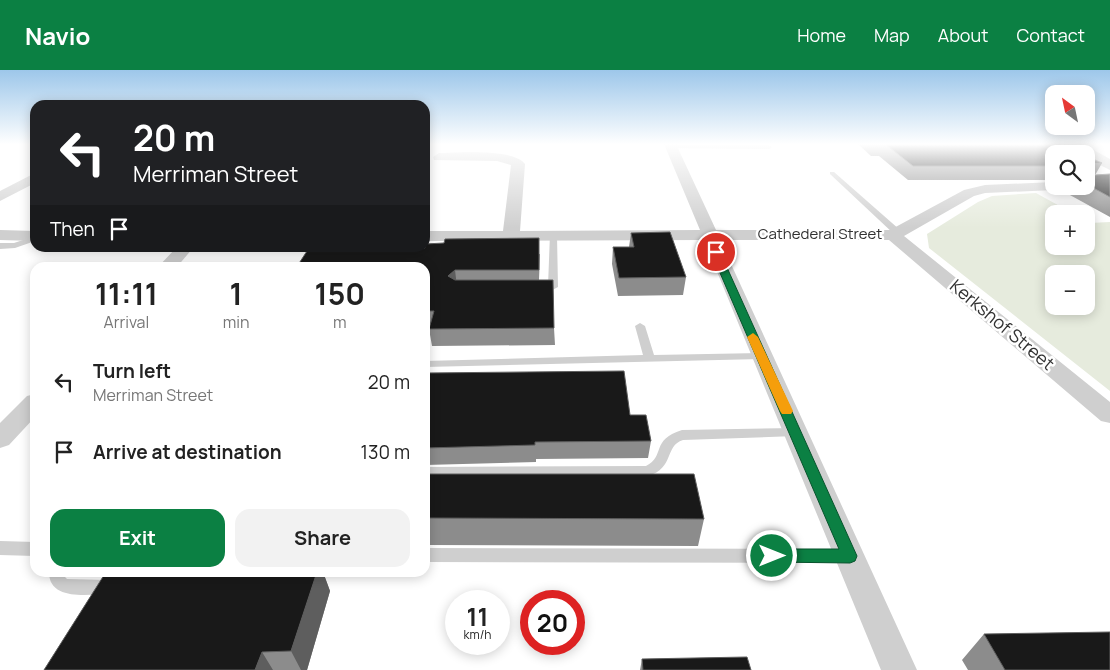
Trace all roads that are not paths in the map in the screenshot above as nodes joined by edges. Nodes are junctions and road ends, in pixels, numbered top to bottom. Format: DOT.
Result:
graph roads {
  1 [pos="517,172"];
  2 [pos="681,172"];
  3 [pos="832,173"];
  4 [pos="30,180"];
  5 [pos="1045,187"];
  6 [pos="0,197"];
  7 [pos="895,233"];
  8 [pos="708,234"];
  9 [pos="0,236"];
  10 [pos="430,236"];
  11 [pos="511,236"];
  12 [pos="554,236"];
  13 [pos="30,237"];
  14 [pos="30,239"];
  15 [pos="0,246"];
  16 [pos="181,252"];
  17 [pos="172,262"];
  18 [pos="535,291"];
  19 [pos="640,326"];
  20 [pos="761,356"];
  21 [pos="649,358"];
  22 [pos="430,364"];
  23 [pos="30,412"];
  24 [pos="1110,415"];
  25 [pos="796,432"];
  26 [pos="0,438"];
  27 [pos="430,472"];
  28 [pos="0,548"];
  29 [pos="30,549"];
  30 [pos="430,555"];
  31 [pos="850,556"];
  32 [pos="57,577"];
  33 [pos="129,587"];
  34 [pos="899,670"];
  1 -- 11 [label="street"];
  2 -- 8 [label="street"];
  3 -- 7 [label="lane"];
  4 -- 6 [label="street"];
  5 -- 7 [label="street, Cathederal Street"];
  7 -- 8 [label="street, Cathederal Street"];
  7 -- 24 [label="street, Kerkshof Street"];
  8 -- 12 [label="street, Cathederal Street"];
  8 -- 20 [label="street"];
  9 -- 13 [label="street"];
  10 -- 11 [label="street, Cathederal Street"];
  11 -- 12 [label="street, Cathederal Street"];
  12 -- 18 [label="lane"];
  14 -- 15 [label="lane"];
  16 -- 17 [label="street"];
  19 -- 21 [label="lane"];
  20 -- 21 [label="lane"];
  20 -- 25 [label="street"];
  21 -- 22 [label="lane"];
  23 -- 26 [label="street"];
  25 -- 27 [label="lane"];
  25 -- 31 [label="street"];
  28 -- 29 [label="lane"];
  30 -- 31 [label="lane"];
  31 -- 34 [label="street"];
  32 -- 33 [label="lane"];
}
